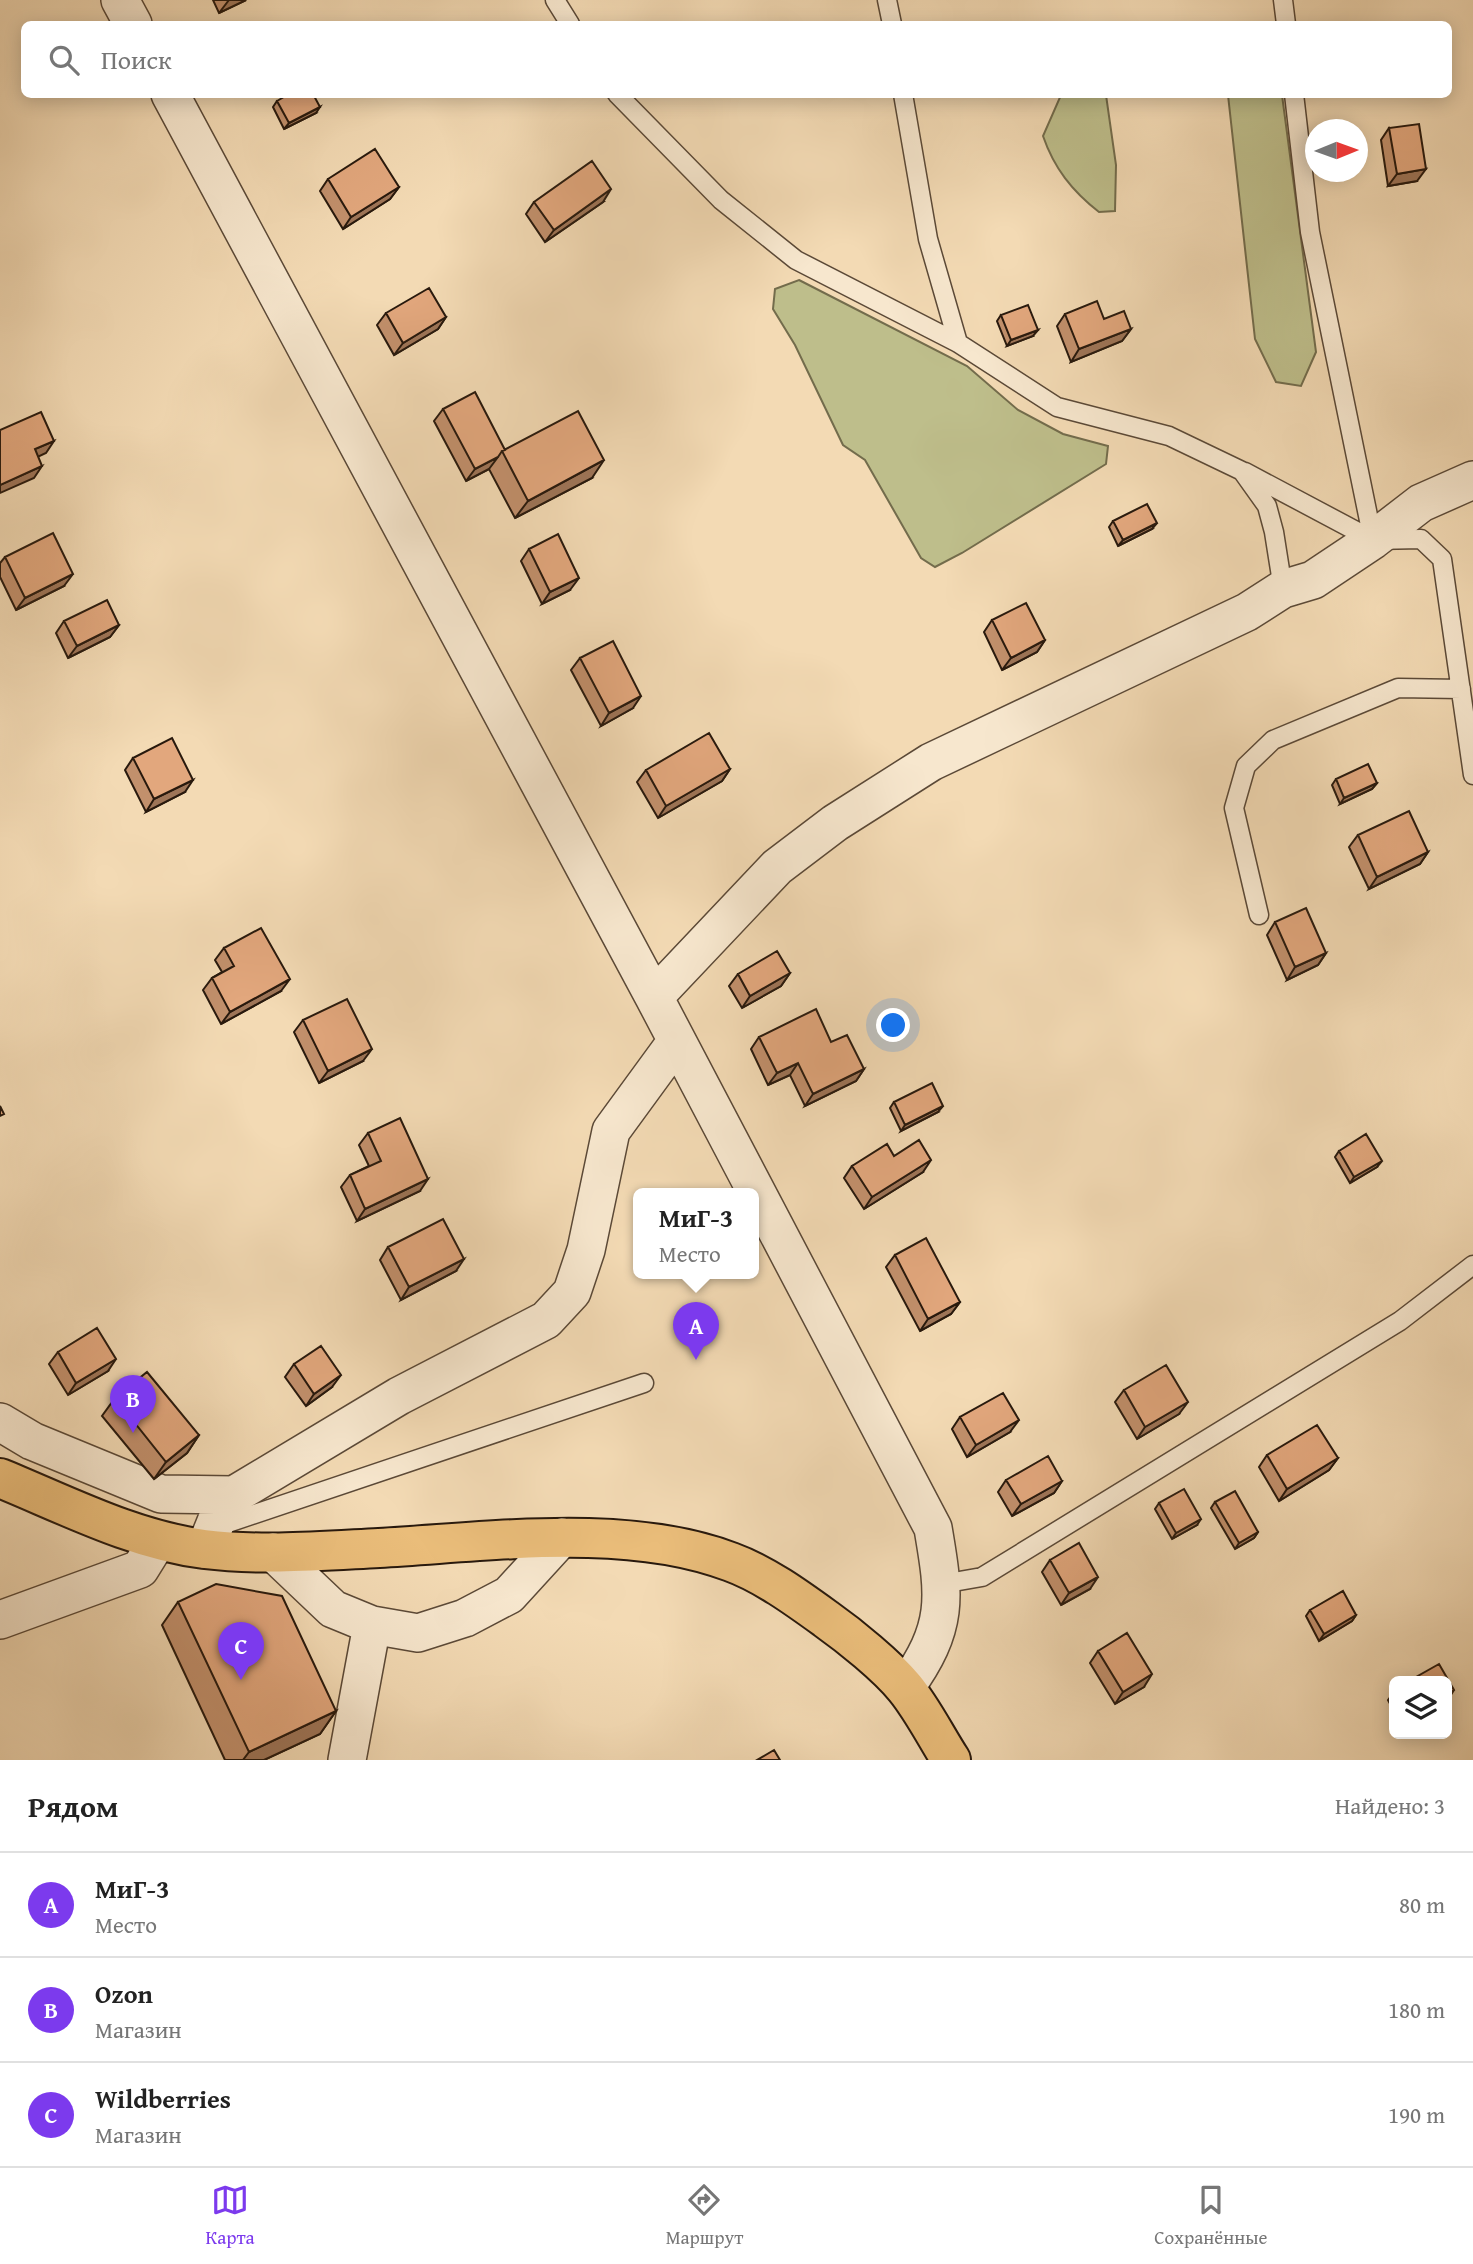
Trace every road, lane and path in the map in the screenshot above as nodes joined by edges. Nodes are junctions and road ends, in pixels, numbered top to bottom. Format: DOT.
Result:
graph roads {
  1 [pos="120,0"];
  2 [pos="555,0"];
  3 [pos="887,0"];
  4 [pos="1283,0"];
  5 [pos="131,21"];
  6 [pos="568,21"];
  7 [pos="891,21"];
  8 [pos="1286,21"];
  9 [pos="172,98"];
  10 [pos="621,98"];
  11 [pos="905,98"];
  12 [pos="1294,98"];
  13 [pos="958,344"];
  14 [pos="1242,471"];
  15 [pos="1473,480"];
  16 [pos="1373,540"];
  17 [pos="1283,589"];
  18 [pos="1461,689"];
  19 [pos="1473,775"];
  20 [pos="1259,915"];
  21 [pos="654,997"];
  22 [pos="676,1042"];
  23 [pos="753,1188"];
  24 [pos="759,1199"];
  25 [pos="1473,1265"];
  26 [pos="644,1383"];
  27 [pos="0,1422"];
  28 [pos="0,1478"];
  29 [pos="234,1495"];
  30 [pos="562,1537"];
  31 [pos="158,1539"];
  32 [pos="209,1539"];
  33 [pos="273,1552"];
  34 [pos="942,1584"];
  35 [pos="0,1620"];
  36 [pos="372,1625"];
  37 [pos="905,1688"];
  38 [pos="346,1760"];
  39 [pos="951,1760"];
  1 -- 5 [label="street"];
  2 -- 6 [label="lane"];
  3 -- 7 [label="lane"];
  4 -- 8 [label="lane"];
  9 -- 21 [label="street"];
  10 -- 13 [label="lane"];
  11 -- 13 [label="lane"];
  12 -- 16 [label="lane"];
  13 -- 14 [label="lane"];
  14 -- 16 [label="lane"];
  14 -- 17 [label="lane"];
  15 -- 16 [label="street"];
  16 -- 17 [label="street"];
  16 -- 18 [label="lane"];
  17 -- 21 [label="street"];
  18 -- 19 [label="lane"];
  18 -- 20 [label="lane"];
  21 -- 22 [label="street"];
  22 -- 23 [label="street"];
  22 -- 29 [label="street"];
  24 -- 34 [label="street"];
  25 -- 34 [label="lane"];
  26 -- 32 [label="lane"];
  27 -- 29 [label="street"];
  28 -- 31 [label="main road"];
  29 -- 32 [label="street"];
  30 -- 33 [label="main road"];
  30 -- 36 [label="street"];
  30 -- 37 [label="main road"];
  31 -- 32 [label="main road"];
  31 -- 35 [label="street"];
  32 -- 33 [label="main road"];
  33 -- 36 [label="street"];
  34 -- 37 [label="street"];
  36 -- 38 [label="street"];
  37 -- 39 [label="main road"];
}
